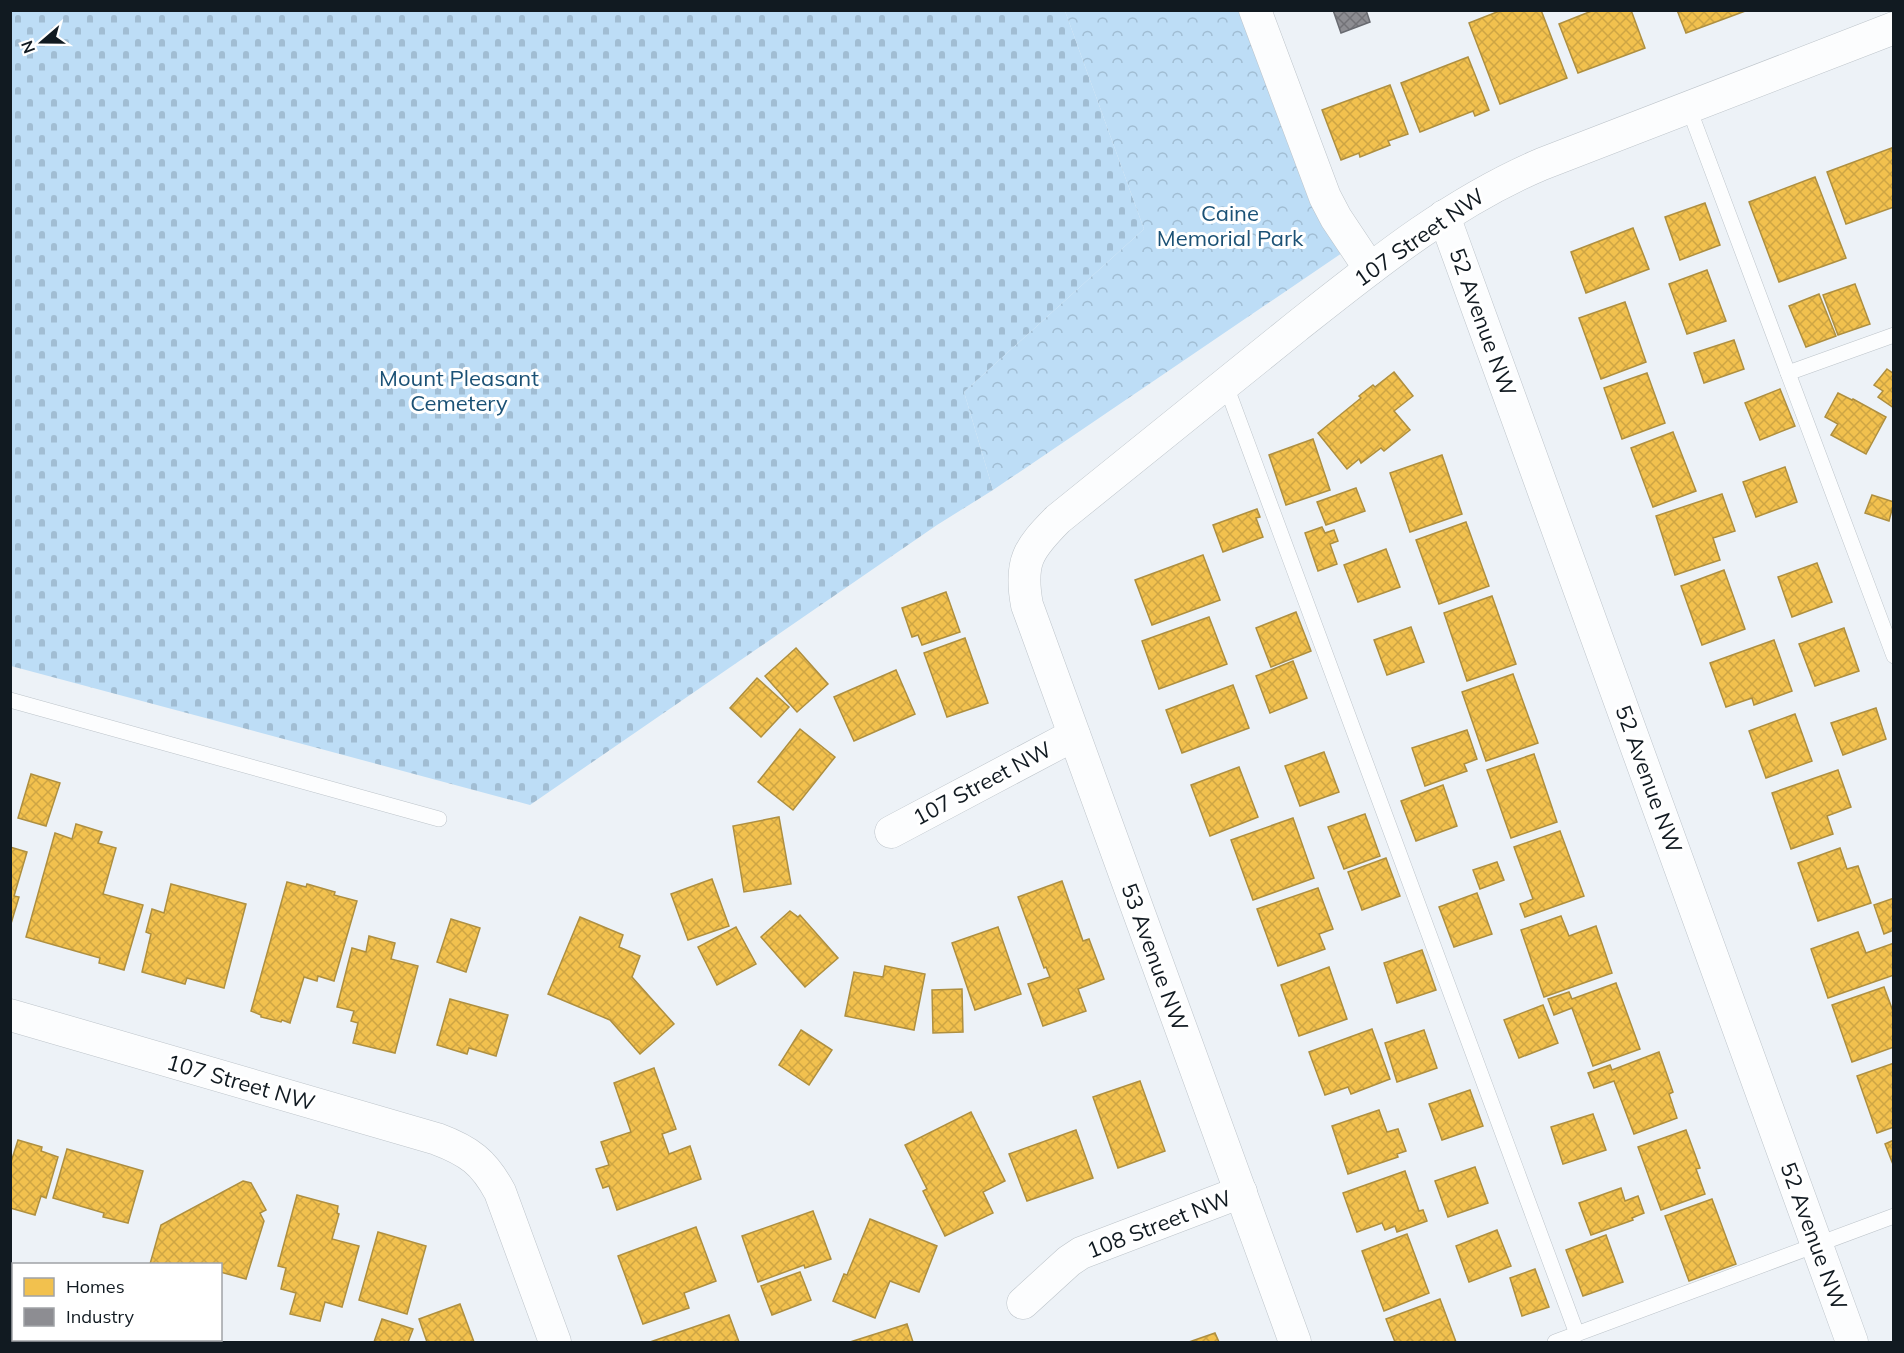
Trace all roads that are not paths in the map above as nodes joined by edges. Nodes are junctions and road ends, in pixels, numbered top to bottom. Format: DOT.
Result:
graph roads {
  1 [pos="1256,10"];
  2 [pos="1893,28"];
  3 [pos="1688,106"];
  4 [pos="1444,216"];
  5 [pos="1370,269"];
  6 [pos="1893,335"];
  7 [pos="1788,373"];
  8 [pos="1225,383"];
  9 [pos="1023,570"];
  10 [pos="1893,656"];
  11 [pos="10,700"];
  12 [pos="1074,735"];
  13 [pos="439,819"];
  14 [pos="891,832"];
  15 [pos="10,1015"];
  16 [pos="1241,1192"];
  17 [pos="1893,1216"];
  18 [pos="1818,1245"];
  19 [pos="1023,1303"];
  20 [pos="1577,1334"];
  21 [pos="555,1342"];
  22 [pos="1295,1342"];
  23 [pos="1555,1342"];
  24 [pos="1852,1342"];
  1 -- 5 [label="street"];
  2 -- 3 [label="street, 107 Street NW"];
  3 -- 4 [label="street, 107 Street NW"];
  3 -- 7 [label="lane"];
  4 -- 5 [label="street, 107 Street NW"];
  4 -- 18 [label="street, 52 Avenue NW"];
  5 -- 8 [label="street, 107 Street NW"];
  6 -- 7 [label="lane"];
  7 -- 10 [label="lane"];
  8 -- 9 [label="street, 107 Street NW"];
  8 -- 20 [label="lane"];
  9 -- 12 [label="street, 53 Avenue NW"];
  11 -- 13 [label="lane"];
  12 -- 14 [label="street, 107 Street NW"];
  12 -- 16 [label="street, 53 Avenue NW"];
  15 -- 21 [label="street, 107 Street NW"];
  16 -- 19 [label="street, 108 Street NW"];
  16 -- 22 [label="street, 53 Avenue NW"];
  17 -- 18 [label="lane"];
  18 -- 20 [label="lane"];
  18 -- 24 [label="street, 52 Avenue NW"];
  20 -- 23 [label="lane"];
}
